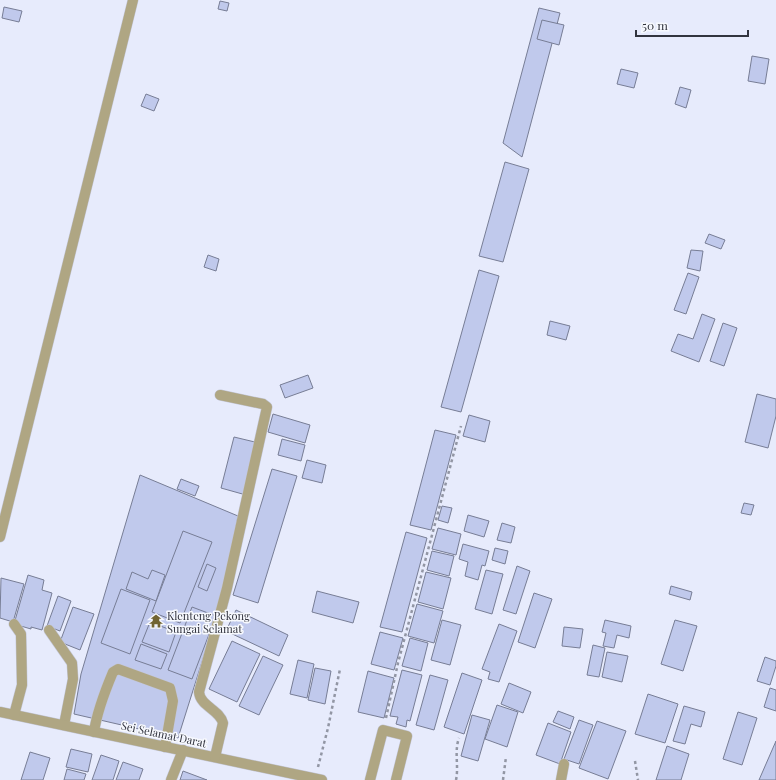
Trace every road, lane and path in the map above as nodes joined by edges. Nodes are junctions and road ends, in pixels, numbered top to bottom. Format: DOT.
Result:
graph roads {
  1 [pos="133,0"];
  2 [pos="220,395"];
  3 [pos="461,426"];
  4 [pos="0,537"];
  5 [pos="14,624"];
  6 [pos="48,630"];
  7 [pos="340,669"];
  8 [pos="0,712"];
  9 [pos="14,715"];
  10 [pos="64,725"];
  11 [pos="383,730"];
  12 [pos="94,732"];
  13 [pos="459,738"];
  14 [pos="166,747"];
  15 [pos="183,750"];
  16 [pos="216,753"];
  17 [pos="506,757"];
  18 [pos="635,761"];
  19 [pos="564,764"];
  20 [pos="317,769"];
  21 [pos="370,778"];
  22 [pos="503,779"];
  23 [pos="171,780"];
  24 [pos="322,780"];
  25 [pos="396,780"];
  26 [pos="456,780"];
  27 [pos="561,780"];
  28 [pos="638,780"];
  1 -- 4 [label="street"];
  2 -- 16 [label="street"];
  3 -- 11 [label="path"];
  5 -- 9 [label="street"];
  6 -- 10 [label="street"];
  7 -- 20 [label="path"];
  8 -- 9 [label="street, Sei Selamat Darat"];
  9 -- 10 [label="street, Sei Selamat Darat"];
  10 -- 12 [label="street, Sei Selamat Darat"];
  11 -- 21 [label="street"];
  11 -- 25 [label="street"];
  12 -- 14 [label="street, Sei Selamat Darat"];
  12 -- 14 [label="street"];
  13 -- 26 [label="path"];
  14 -- 15 [label="street, Sei Selamat Darat"];
  15 -- 16 [label="street, Sei Selamat Darat"];
  15 -- 23 [label="street"];
  16 -- 24 [label="street, Sei Selamat Darat"];
  17 -- 22 [label="path"];
  18 -- 28 [label="path"];
  19 -- 27 [label="street"];
}
